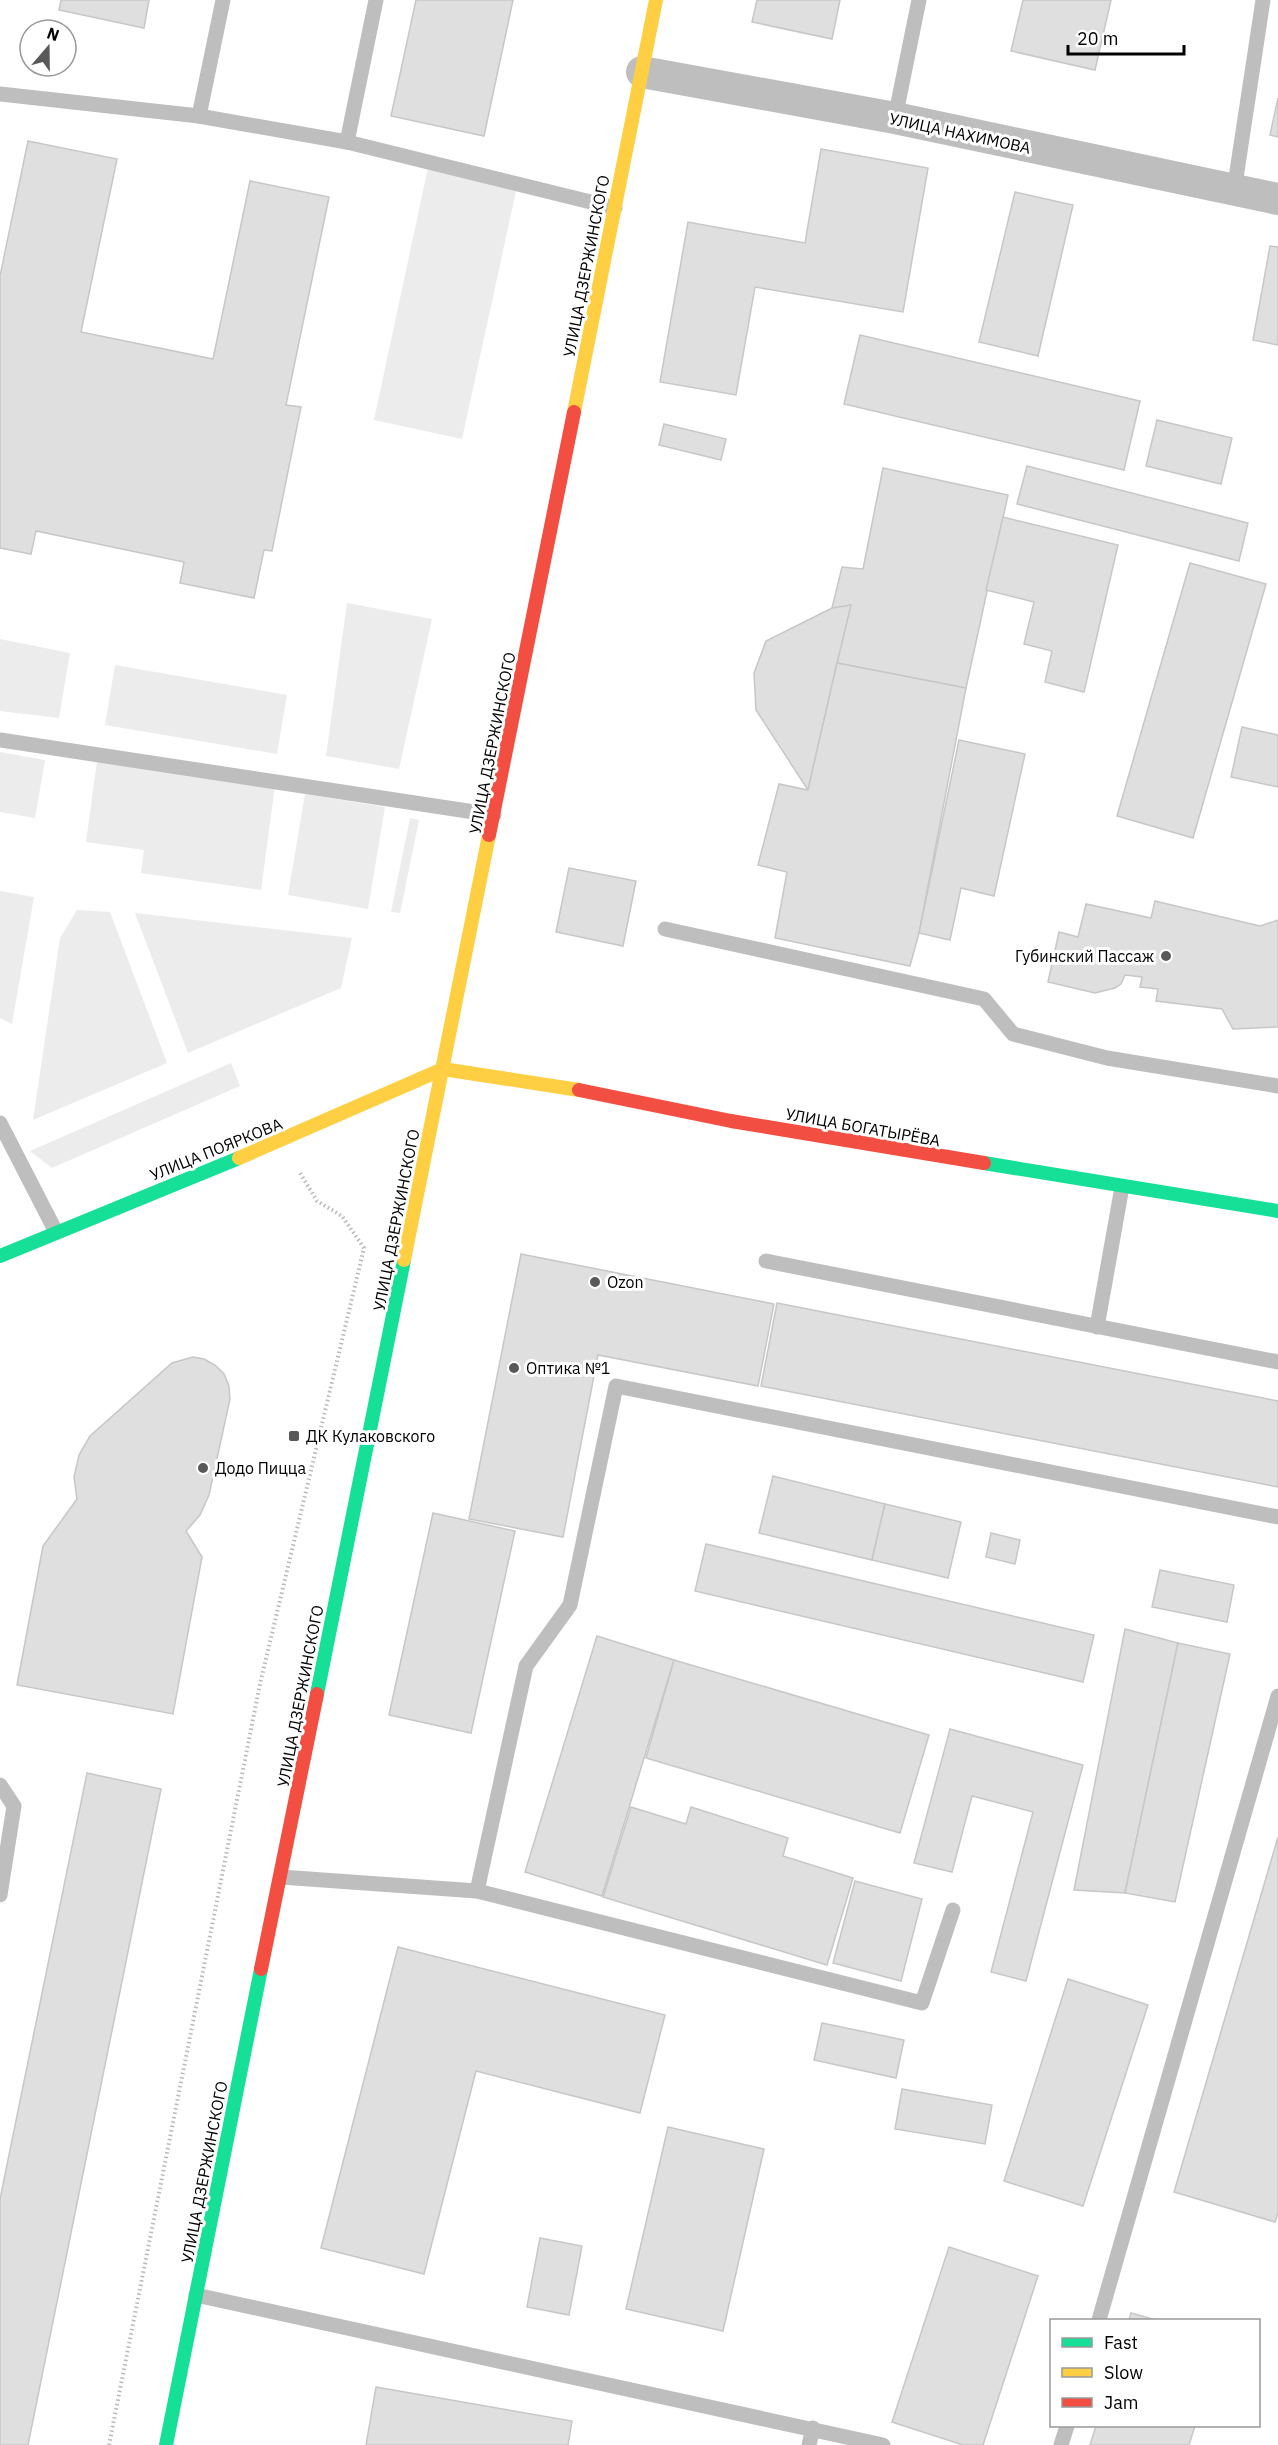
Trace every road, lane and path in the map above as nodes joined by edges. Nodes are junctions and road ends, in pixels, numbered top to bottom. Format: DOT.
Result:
graph roads {
  1 [pos="223,0"];
  2 [pos="376,0"];
  3 [pos="656,0"];
  4 [pos="919,0"];
  5 [pos="1263,0"];
  6 [pos="642,72"];
  7 [pos="0,94"];
  8 [pos="199,116"];
  9 [pos="895,118"];
  10 [pos="347,142"];
  11 [pos="1234,192"];
  12 [pos="1278,200"];
  13 [pos="615,208"];
  14 [pos="0,740"];
  15 [pos="494,815"];
  16 [pos="665,929"];
  17 [pos="443,1070"];
  18 [pos="1278,1086"];
  19 [pos="0,1123"];
  20 [pos="299,1172"];
  21 [pos="1122,1187"];
  22 [pos="1278,1211"];
  23 [pos="56,1232"];
  24 [pos="0,1256"];
  25 [pos="766,1261"];
  26 [pos="1097,1328"];
  27 [pos="1278,1362"];
  28 [pos="1278,1517"];
  29 [pos="1278,1696"];
  30 [pos="0,1785"];
  31 [pos="281,1876"];
  32 [pos="477,1891"];
  33 [pos="0,1895"];
  34 [pos="953,1910"];
  35 [pos="196,2295"];
  36 [pos="1099,2319"];
  37 [pos="1067,2427"];
  38 [pos="813,2428"];
  39 [pos="109,2445"];
  40 [pos="166,2445"];
  41 [pos="809,2445"];
  42 [pos="883,2445"];
  43 [pos="1061,2445"];
  1 -- 8 [label="lane"];
  2 -- 10 [label="lane"];
  3 -- 6 [label="main road, УЛИЦА ДЗЕРЖИНСКОГО"];
  4 -- 9 [label="lane"];
  5 -- 11 [label="lane"];
  6 -- 9 [label="street, УЛИЦА НАХИМОВА"];
  6 -- 13 [label="main road, УЛИЦА ДЗЕРЖИНСКОГО"];
  7 -- 8 [label="lane"];
  8 -- 10 [label="lane"];
  9 -- 11 [label="street, УЛИЦА НАХИМОВА"];
  10 -- 13 [label="lane"];
  11 -- 12 [label="street, УЛИЦА НАХИМОВА"];
  13 -- 15 [label="main road, УЛИЦА ДЗЕРЖИНСКОГО"];
  14 -- 15 [label="lane"];
  15 -- 17 [label="main road, УЛИЦА ДЗЕРЖИНСКОГО"];
  16 -- 18 [label="lane"];
  17 -- 21 [label="main road, УЛИЦА БОГАТЫРЁВА"];
  17 -- 23 [label="main road, УЛИЦА ПОЯРКОВА"];
  17 -- 31 [label="main road, УЛИЦА ДЗЕРЖИНСКОГО"];
  19 -- 23 [label="lane"];
  20 -- 39 [label="path"];
  21 -- 22 [label="main road, УЛИЦА БОГАТЫРЁВА"];
  21 -- 26 [label="lane"];
  23 -- 24 [label="main road, УЛИЦА ПОЯРКОВА"];
  25 -- 26 [label="lane"];
  26 -- 27 [label="lane"];
  28 -- 32 [label="lane"];
  29 -- 36 [label="lane"];
  30 -- 33 [label="lane"];
  31 -- 32 [label="lane"];
  31 -- 35 [label="main road, УЛИЦА ДЗЕРЖИНСКОГО"];
  32 -- 34 [label="lane"];
  35 -- 38 [label="lane"];
  35 -- 40 [label="main road, УЛИЦА ДЗЕРЖИНСКОГО"];
  37 -- 43 [label="lane"];
  38 -- 41 [label="lane"];
  38 -- 42 [label="lane"];
}
